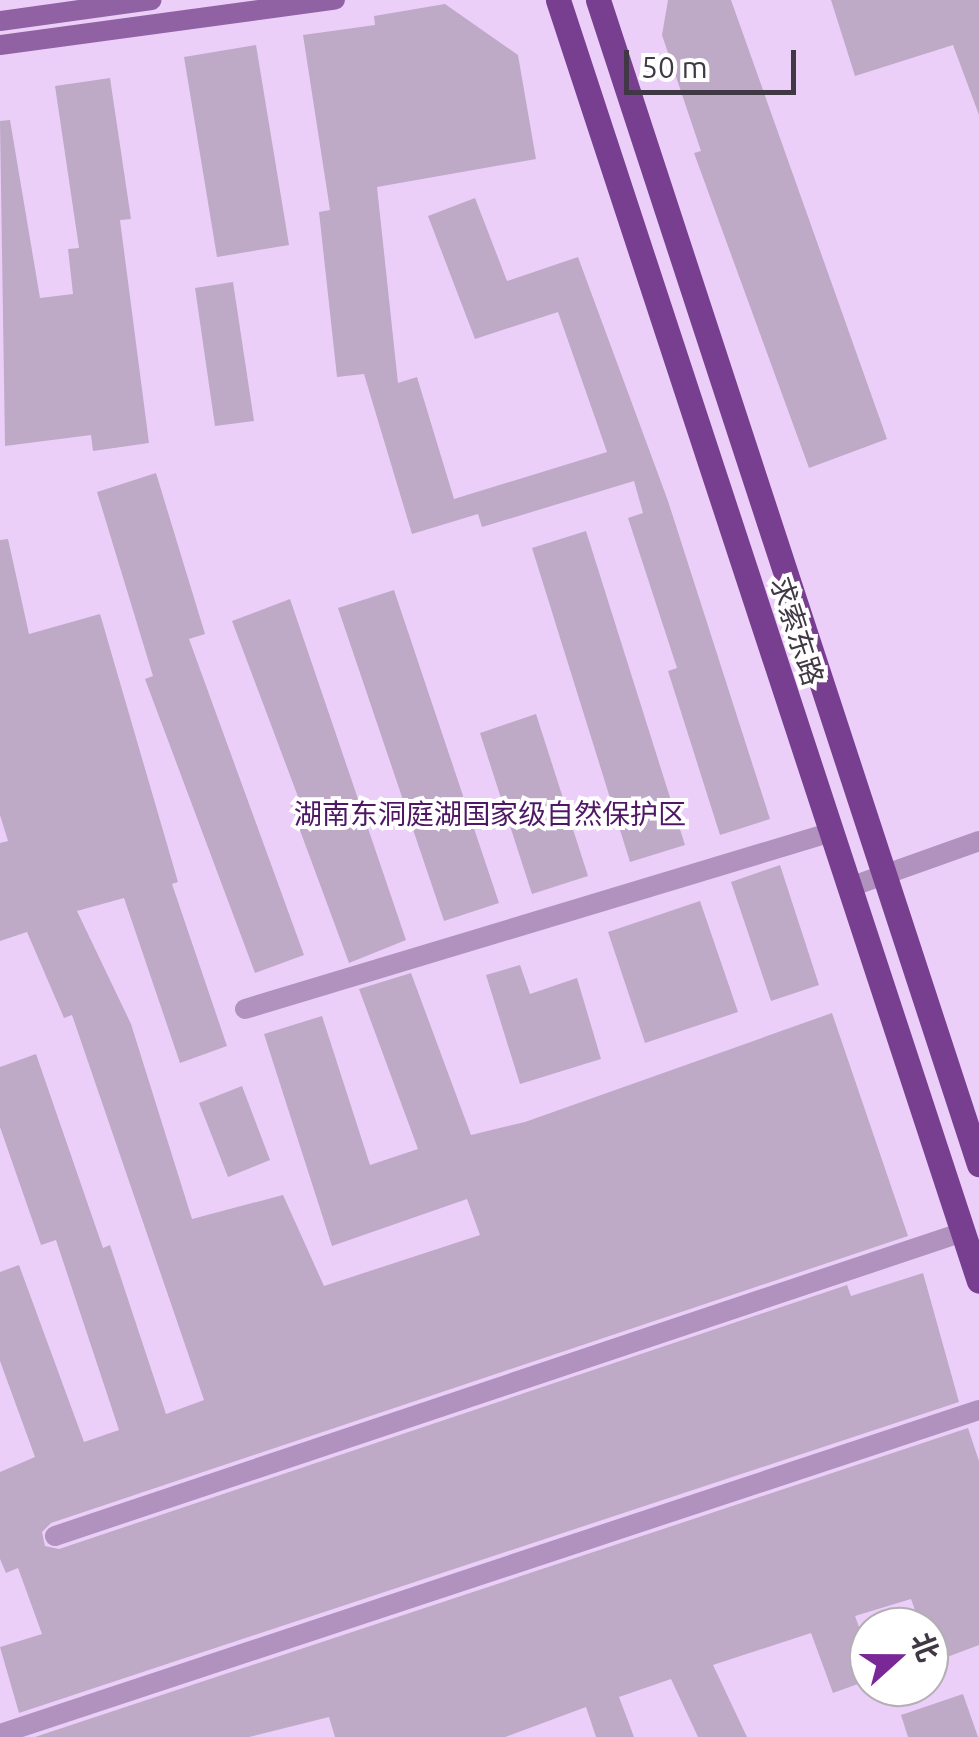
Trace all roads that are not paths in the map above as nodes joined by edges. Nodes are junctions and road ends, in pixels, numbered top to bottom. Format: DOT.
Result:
graph roads {
  1 [pos="152,0"];
  2 [pos="335,0"];
  3 [pos="558,0"];
  4 [pos="598,0"];
  5 [pos="0,21"];
  6 [pos="0,45"];
  7 [pos="832,832"];
  8 [pos="979,841"];
  9 [pos="885,875"];
  10 [pos="850,886"];
  11 [pos="245,1009"];
  12 [pos="979,1164"];
  13 [pos="964,1232"];
  14 [pos="979,1281"];
  15 [pos="979,1410"];
  16 [pos="55,1536"];
  17 [pos="0,1734"];
  1 -- 5 [label="main road"];
  2 -- 6 [label="main road"];
  3 -- 7 [label="main road, 求索东路"];
  4 -- 9 [label="main road, 求索东路"];
  7 -- 10 [label="main road, 求索东路"];
  7 -- 11 [label="street"];
  8 -- 9 [label="street"];
  9 -- 10 [label="street"];
  9 -- 12 [label="main road, 求索东路"];
  10 -- 13 [label="main road, 求索东路"];
  13 -- 14 [label="main road, 求索东路"];
  13 -- 16 [label="street"];
  15 -- 17 [label="street"];
}
